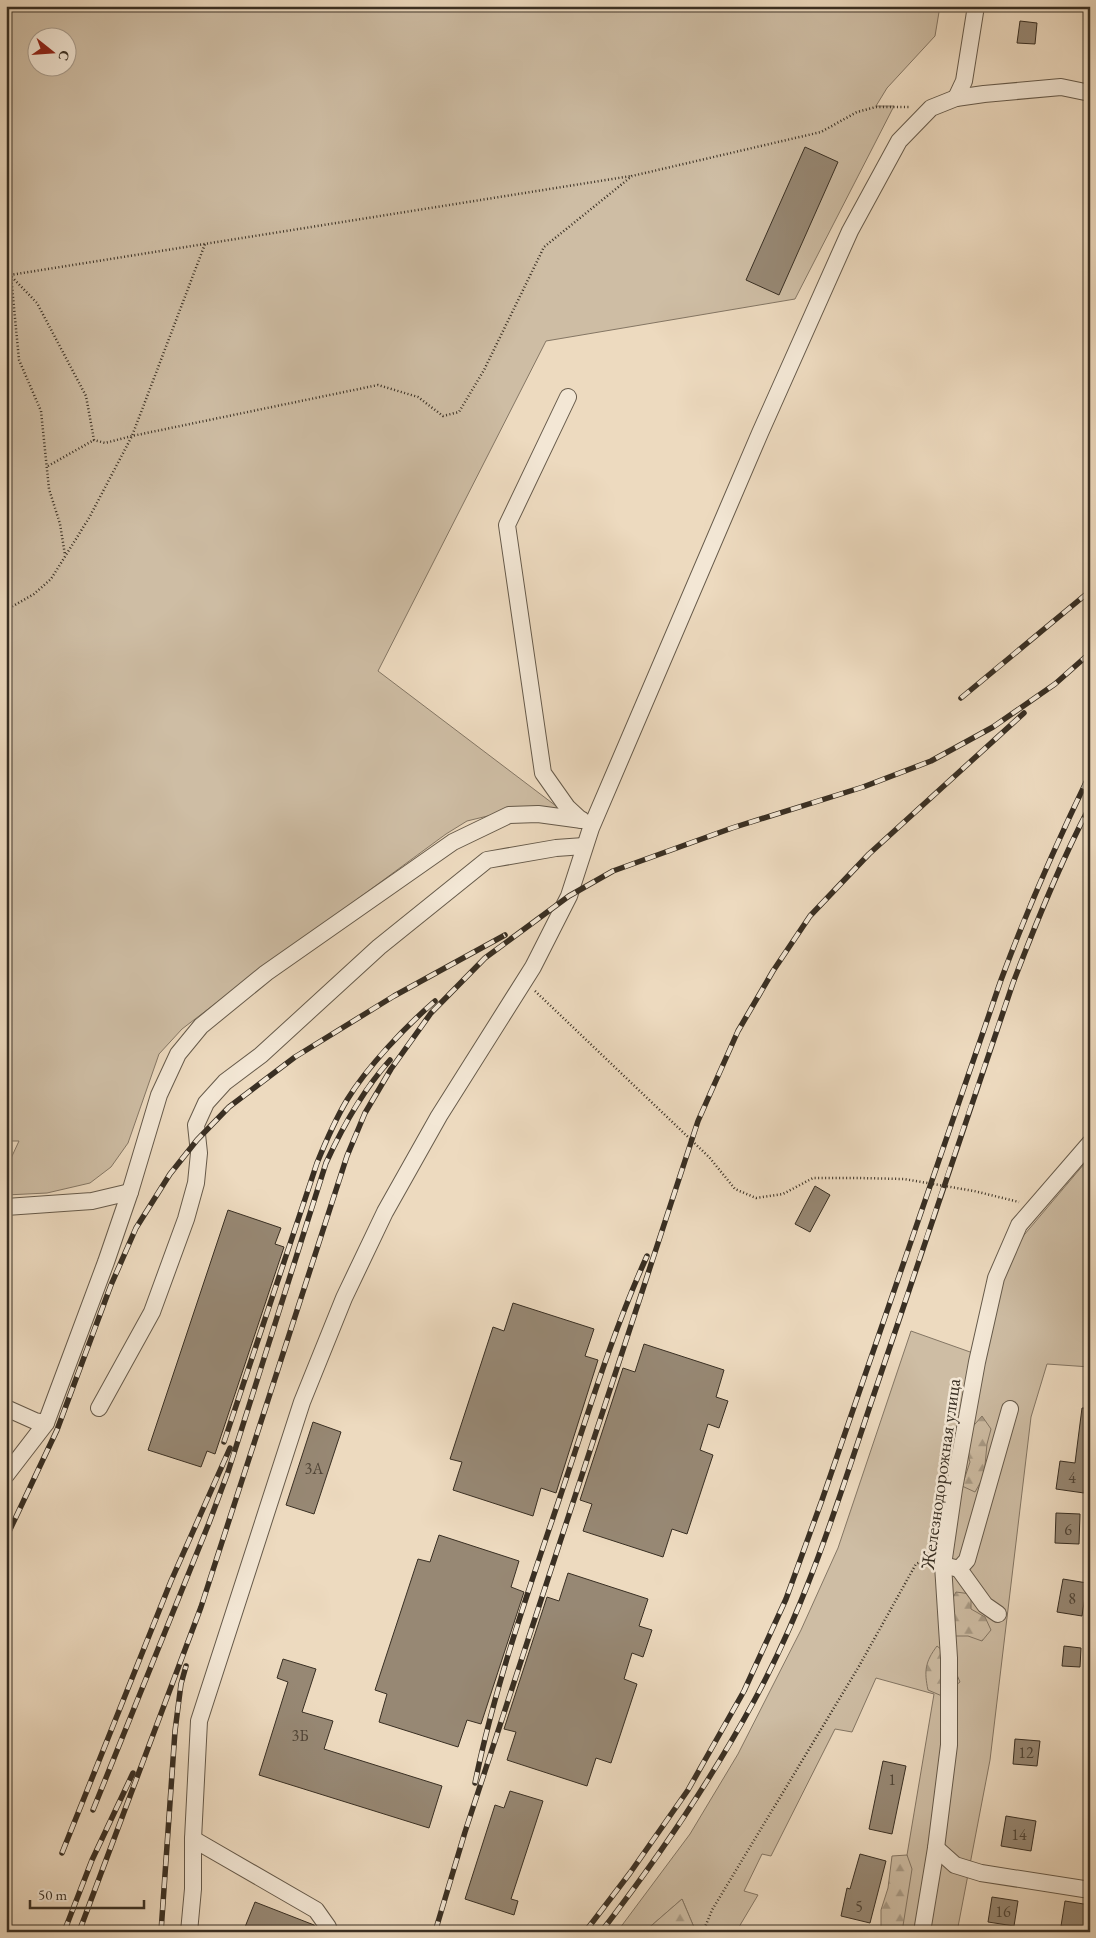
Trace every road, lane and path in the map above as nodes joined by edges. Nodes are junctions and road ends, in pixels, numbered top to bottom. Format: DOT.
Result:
graph roads {
  1 [pos="976,6"];
  2 [pos="1090,92"];
  3 [pos="956,98"];
  4 [pos="931,108"];
  5 [pos="632,176"];
  6 [pos="205,244"];
  7 [pos="9,275"];
  8 [pos="568,397"];
  9 [pos="132,436"];
  10 [pos="94,440"];
  11 [pos="48,466"];
  12 [pos="65,556"];
  13 [pos="6,610"];
  14 [pos="586,824"];
  15 [pos="584,846"];
  16 [pos="524,981"];
  17 [pos="1090,1143"];
  18 [pos="130,1192"];
  19 [pos="1035,1206"];
  20 [pos="6,1207"];
  21 [pos="6,1408"];
  22 [pos="99,1408"];
  23 [pos="1010,1409"];
  24 [pos="46,1422"];
  25 [pos="6,1475"];
  26 [pos="951,1567"];
  27 [pos="998,1614"];
  28 [pos="193,1839"];
  29 [pos="936,1848"];
  30 [pos="1090,1890"];
  31 [pos="189,1932"];
  32 [pos="327,1932"];
  33 [pos="703,1932"];
  34 [pos="922,1932"];
  1 -- 3 [label="street"];
  2 -- 3 [label="street"];
  3 -- 4 [label="street"];
  4 -- 5 [label="path"];
  4 -- 14 [label="street"];
  5 -- 6 [label="path"];
  5 -- 9 [label="path"];
  6 -- 7 [label="path"];
  6 -- 9 [label="path"];
  7 -- 10 [label="path"];
  7 -- 11 [label="path"];
  8 -- 14 [label="street"];
  9 -- 10 [label="path"];
  9 -- 12 [label="path"];
  10 -- 11 [label="path"];
  11 -- 12 [label="path"];
  12 -- 13 [label="path"];
  14 -- 15 [label="street"];
  14 -- 18 [label="street"];
  15 -- 16 [label="street"];
  15 -- 22 [label="street"];
  16 -- 19 [label="path"];
  16 -- 28 [label="street"];
  17 -- 19 [label="street, Железнодорожная улица"];
  18 -- 20 [label="street"];
  18 -- 24 [label="street"];
  19 -- 26 [label="street, Железнодорожная улица"];
  21 -- 24 [label="street"];
  23 -- 26 [label="street"];
  24 -- 25 [label="street"];
  26 -- 27 [label="street"];
  26 -- 29 [label="street, Железнодорожная улица"];
  26 -- 33 [label="path"];
  28 -- 31 [label="street"];
  28 -- 32 [label="street"];
  29 -- 30 [label="street"];
  29 -- 34 [label="street, Железнодорожная улица"];
}
